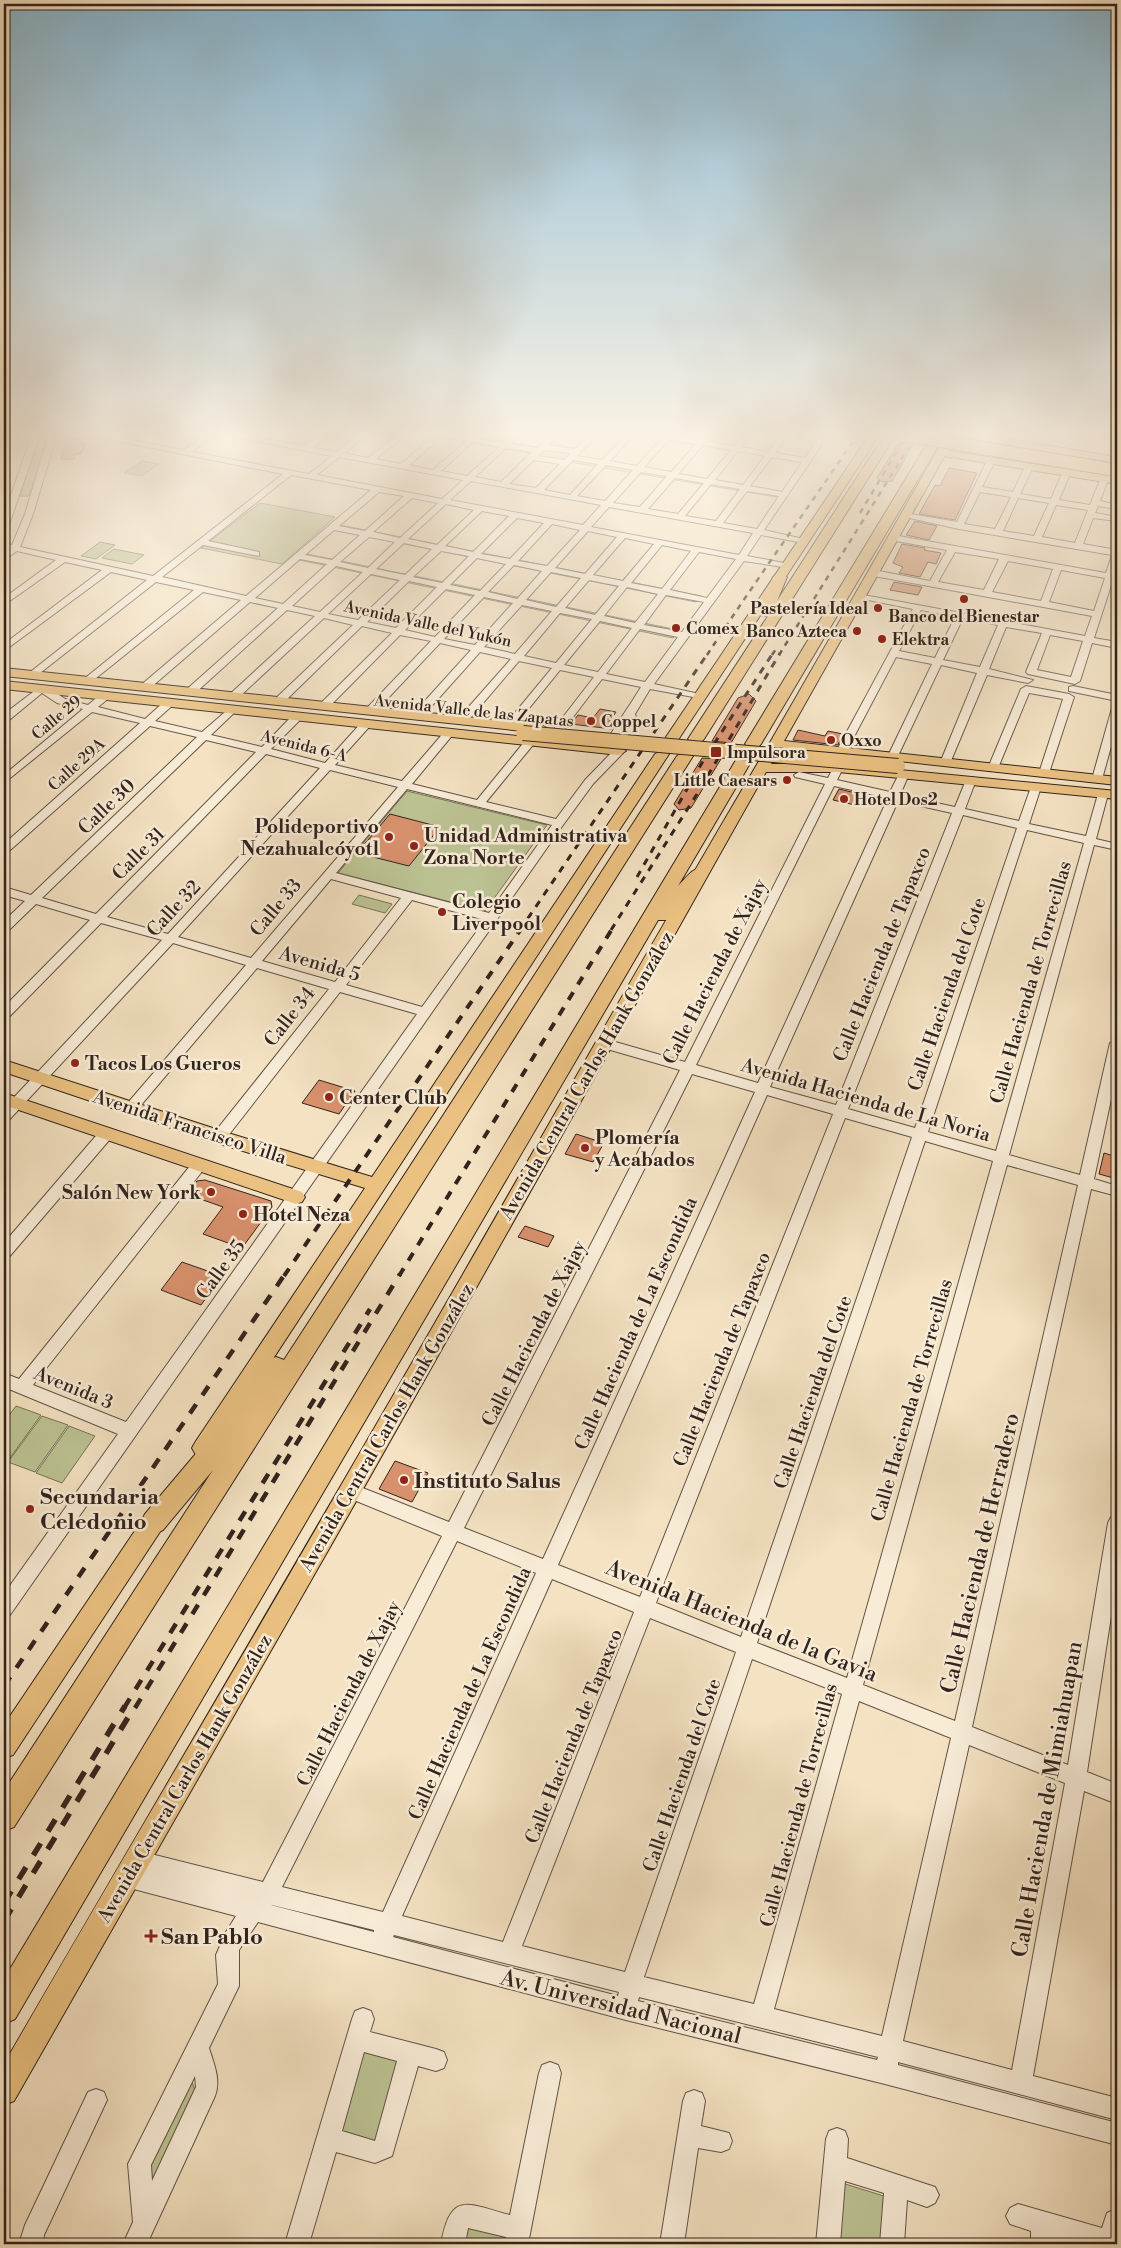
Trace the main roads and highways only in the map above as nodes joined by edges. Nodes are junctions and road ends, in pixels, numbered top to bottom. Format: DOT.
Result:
graph roads {
  1 [pos="805,539"];
  2 [pos="823,539"];
  3 [pos="881,539"];
  4 [pos="892,539"];
  5 [pos="783,571"];
  6 [pos="4,672"];
  7 [pos="734,680"];
  8 [pos="4,685"];
  9 [pos="233,703"];
  10 [pos="322,709"];
  11 [pos="564,732"];
  12 [pos="526,737"];
  13 [pos="627,737"];
  14 [pos="673,737"];
  15 [pos="562,744"];
  16 [pos="613,750"];
  17 [pos="662,754"];
  18 [pos="762,754"];
  19 [pos="840,760"];
  20 [pos="894,763"];
  21 [pos="878,771"];
  22 [pos="1040,780"];
  23 [pos="1117,781"];
  24 [pos="1110,789"];
  25 [pos="701,872"];
  26 [pos="630,954"];
  27 [pos="4,1066"];
  28 [pos="8,1106"];
  29 [pos="376,1185"];
  30 [pos="296,1197"];
  31 [pos="332,1304"];
  32 [pos="154,1522"];
  33 [pos="4,1746"];
  34 [pos="4,1817"];
  35 [pos="4,2008"];
  36 [pos="4,2091"];
  1 -- 5 [label="main road"];
  2 -- 7 [label="highway"];
  3 -- 18 [label="highway, Avenida Central Carlos Hank González"];
  4 -- 18 [label="main road, Avenida Central Carlos Hank González"];
  5 -- 7 [label="highway"];
  5 -- 14 [label="main road"];
  6 -- 9 [label="main road, Avenida Valle de las Zapatas"];
  7 -- 31 [label="highway"];
  8 -- 9 [label="main road, Avenida Valle de las Zapatas"];
  9 -- 10 [label="main road, Avenida Valle de las Zapatas"];
  9 -- 10 [label="main road, Avenida Valle de las Zapatas"];
  9 -- 12 [label="main road, Avenida Valle de las Zapatas"];
  10 -- 11 [label="main road, Avenida Valle de las Zapatas"];
  10 -- 12 [label="main road, Avenida Valle de las Zapatas"];
  11 -- 13 [label="main road, Avenida Valle de las Zapatas"];
  11 -- 15 [label="main road"];
  12 -- 15 [label="main road, Avenida Valle de las Zapatas"];
  12 -- 20 [label="main road, Avenida Valle de las Zapatas, bridge"];
  15 -- 16 [label="main road, Avenida Valle de las Zapatas"];
  17 -- 29 [label="main road"];
  18 -- 19 [label="main road, Avenida Valle de las Zapatas"];
  18 -- 19 [label="main road, Avenida Valle de las Zapatas"];
  18 -- 25 [label="main road, Avenida Central Carlos Hank González"];
  18 -- 26 [label="highway, Avenida Central Carlos Hank González"];
  19 -- 20 [label="main road, Avenida Valle de las Zapatas"];
  19 -- 21 [label="main road, Avenida Valle de las Zapatas"];
  20 -- 21 [label="main road, Avenida Valle de las Zapatas"];
  20 -- 21 [label="main road"];
  20 -- 22 [label="main road, Avenida Valle de las Zapatas"];
  20 -- 22 [label="main road, Avenida Valle de las Zapatas"];
  20 -- 24 [label="main road, Avenida Valle de las Zapatas"];
  22 -- 24 [label="main road, Avenida Valle de las Zapatas"];
  23 -- 24 [label="main road, Avenida Valle de las Zapatas"];
  25 -- 26 [label="highway"];
  25 -- 36 [label="main road, Avenida Central Carlos Hank González"];
  26 -- 35 [label="highway, Avenida Central Carlos Hank González"];
  27 -- 29 [label="main road, Avenida Francisco Villa"];
  28 -- 30 [label="main road, Avenida Francisco Villa"];
  29 -- 32 [label="main road"];
  31 -- 32 [label="highway"];
  31 -- 34 [label="highway"];
  32 -- 33 [label="main road"];
}
